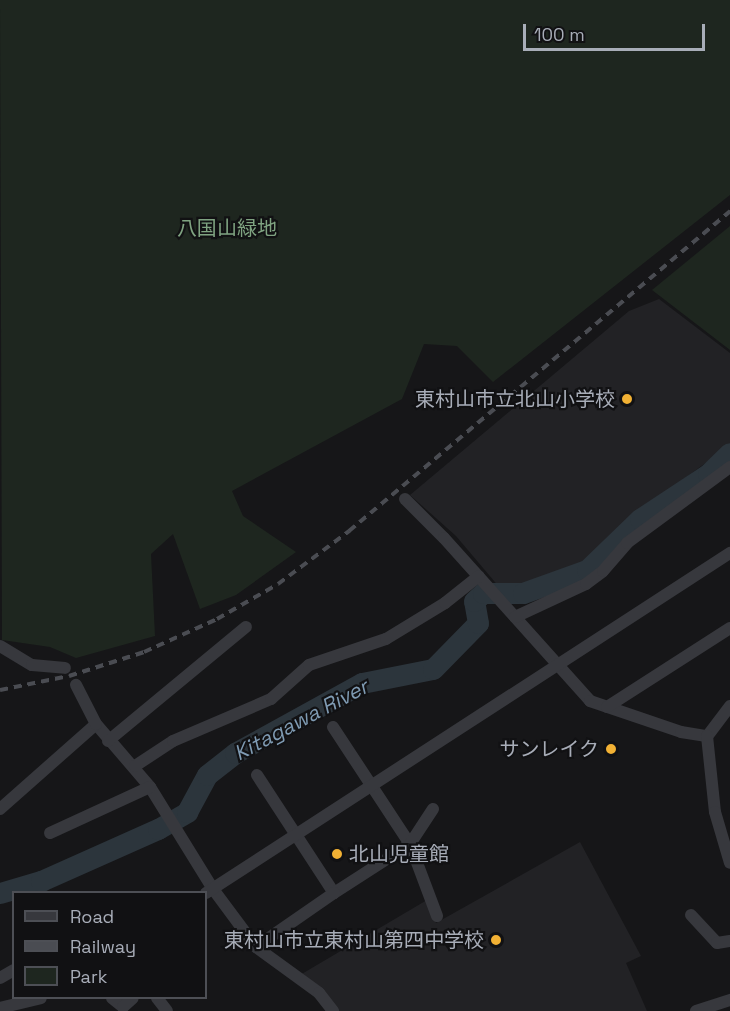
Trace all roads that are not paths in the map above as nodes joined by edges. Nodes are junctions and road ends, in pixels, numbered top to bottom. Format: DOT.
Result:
graph roads {
  1 [pos="730,467"];
  2 [pos="405,499"];
  3 [pos="730,553"];
  4 [pos="483,581"];
  5 [pos="511,613"];
  6 [pos="246,627"];
  7 [pos="730,628"];
  8 [pos="0,646"];
  9 [pos="556,664"];
  10 [pos="65,668"];
  11 [pos="76,685"];
  12 [pos="730,706"];
  13 [pos="607,707"];
  14 [pos="96,724"];
  15 [pos="333,727"];
  16 [pos="707,736"];
  17 [pos="108,741"];
  18 [pos="135,766"];
  19 [pos="257,775"];
  20 [pos="373,784"];
  21 [pos="150,787"];
  22 [pos="0,809"];
  23 [pos="433,809"];
  24 [pos="50,833"];
  25 [pos="296,833"];
  26 [pos="410,844"];
  27 [pos="730,863"];
  28 [pos="209,891"];
  29 [pos="334,893"];
  30 [pos="691,915"];
  31 [pos="437,916"];
  32 [pos="730,941"];
  33 [pos="256,947"];
  34 [pos="37,999"];
  35 [pos="113,999"];
  36 [pos="132,999"];
  37 [pos="158,999"];
  38 [pos="730,1000"];
  39 [pos="0,1008"];
  40 [pos="167,1011"];
  41 [pos="333,1011"];
  42 [pos="696,1011"];
  1 -- 5 [label="street"];
  2 -- 4 [label="street"];
  3 -- 9 [label="street"];
  4 -- 5 [label="street"];
  4 -- 18 [label="street"];
  5 -- 9 [label="street"];
  6 -- 17 [label="street"];
  7 -- 13 [label="street"];
  8 -- 10 [label="street"];
  9 -- 13 [label="street"];
  9 -- 20 [label="street"];
  11 -- 14 [label="street"];
  12 -- 16 [label="street"];
  13 -- 16 [label="street"];
  14 -- 17 [label="street"];
  14 -- 22 [label="street"];
  15 -- 20 [label="street"];
  16 -- 27 [label="street"];
  17 -- 18 [label="street"];
  18 -- 21 [label="street"];
  19 -- 25 [label="street"];
  20 -- 25 [label="street"];
  20 -- 26 [label="street"];
  21 -- 24 [label="street"];
  21 -- 28 [label="street"];
  23 -- 26 [label="street"];
  25 -- 28 [label="street"];
  25 -- 29 [label="street"];
  26 -- 29 [label="street"];
  26 -- 31 [label="street"];
  28 -- 33 [label="street"];
  29 -- 33 [label="street"];
  30 -- 32 [label="street"];
  33 -- 41 [label="street"];
  34 -- 39 [label="street"];
  35 -- 36 [label="street"];
  37 -- 40 [label="street"];
  38 -- 42 [label="street"];
}
